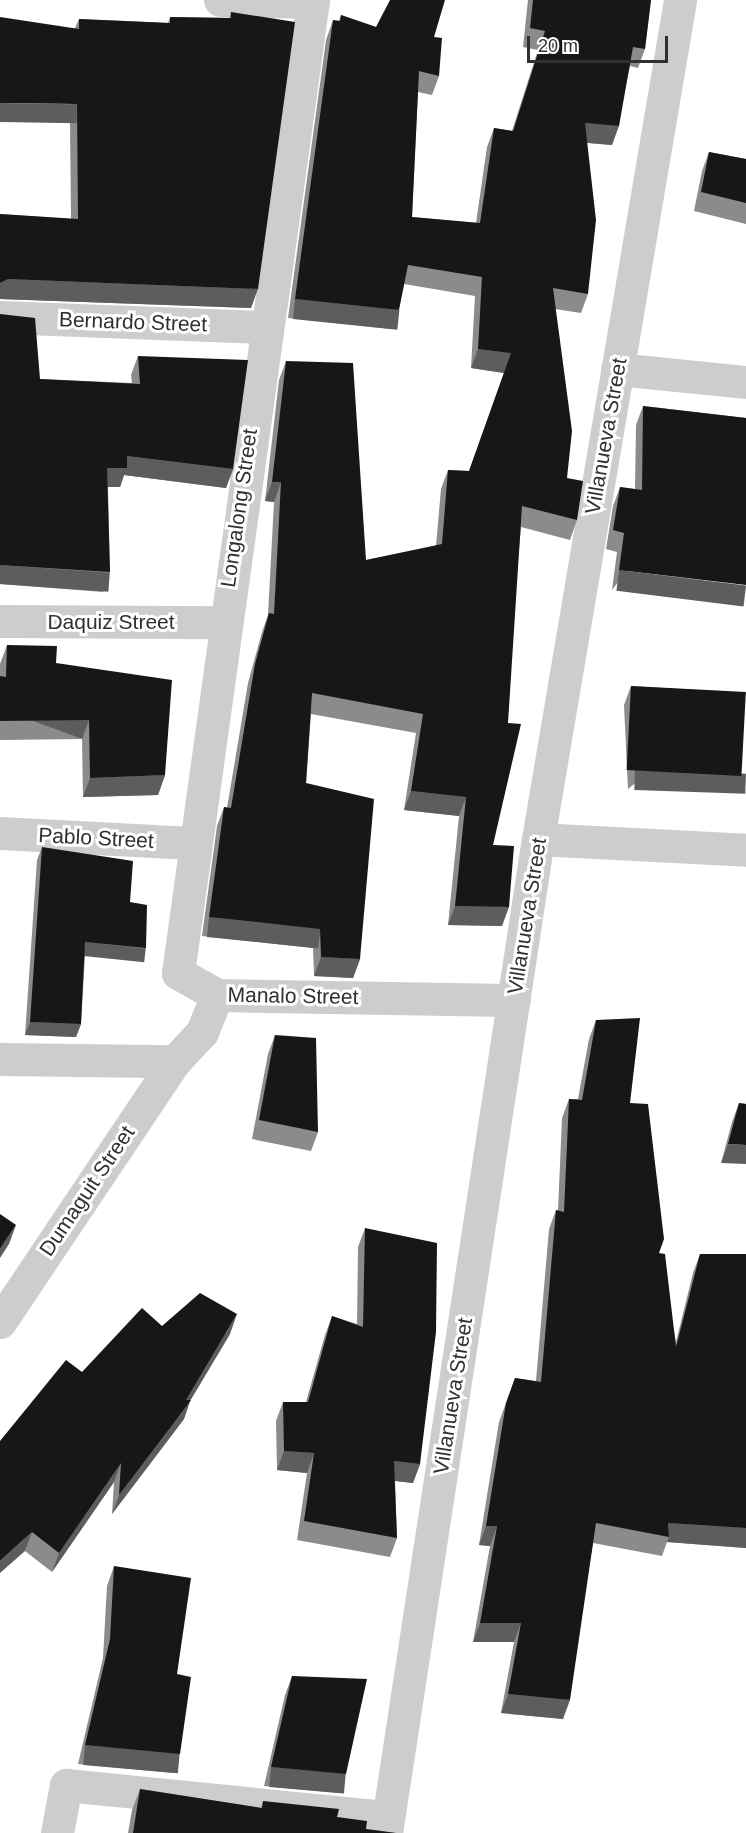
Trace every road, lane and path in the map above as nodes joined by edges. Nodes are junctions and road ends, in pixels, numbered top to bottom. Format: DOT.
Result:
graph roads {
  1 [pos="220,0"];
  2 [pos="680,0"];
  3 [pos="313,1"];
  4 [pos="0,317"];
  5 [pos="266,327"];
  6 [pos="617,369"];
  7 [pos="746,382"];
  8 [pos="0,621"];
  9 [pos="223,622"];
  10 [pos="0,833"];
  11 [pos="538,839"];
  12 [pos="192,843"];
  13 [pos="746,850"];
  14 [pos="217,994"];
  15 [pos="514,1000"];
  16 [pos="0,1059"];
  17 [pos="175,1061"];
  18 [pos="0,1322"];
  19 [pos="386,1825"];
  20 [pos="57,1833"];
  1 -- 3 [label="street"];
  2 -- 6 [label="street, Villanueva Street"];
  3 -- 5 [label="street, Longalong Street"];
  4 -- 5 [label="street, Bernardo Street"];
  5 -- 9 [label="street, Longalong Street"];
  6 -- 7 [label="street"];
  6 -- 11 [label="street, Villanueva Street"];
  8 -- 9 [label="street, Daquiz Street"];
  9 -- 12 [label="street, Longalong Street"];
  10 -- 12 [label="street, Pablo Street"];
  11 -- 13 [label="street"];
  11 -- 15 [label="street, Villanueva Street"];
  12 -- 14 [label="street, Longalong Street"];
  14 -- 15 [label="street, Manalo Street"];
  14 -- 17 [label="street, Manalo Street"];
  15 -- 19 [label="street, Villanueva Street"];
  16 -- 17 [label="street"];
  17 -- 18 [label="street, Dumaguit Street"];
  19 -- 20 [label="street"];
}
